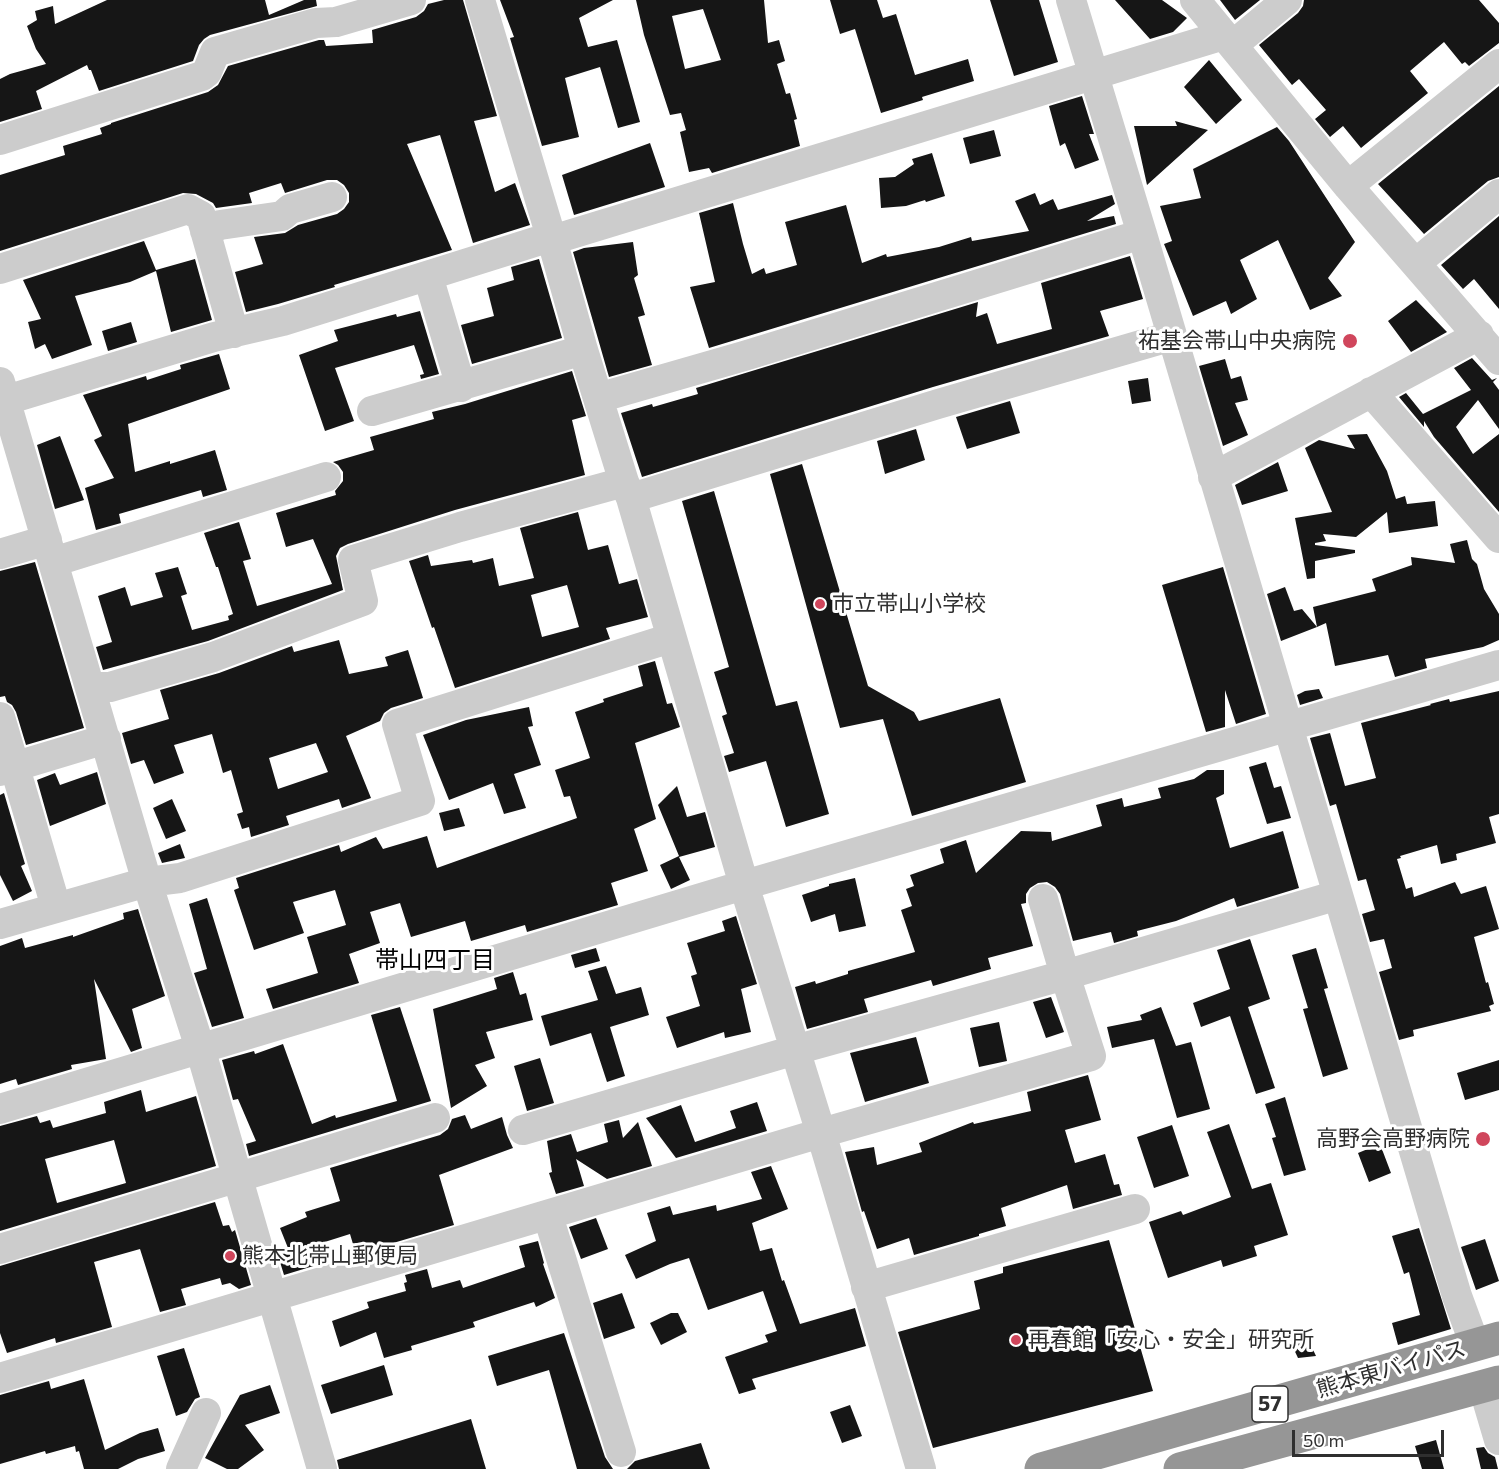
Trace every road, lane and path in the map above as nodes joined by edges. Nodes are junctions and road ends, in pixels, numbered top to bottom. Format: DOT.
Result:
graph roads {
  1 [pos="411,0"];
  2 [pos="480,0"];
  3 [pos="1071,0"];
  4 [pos="1195,0"];
  5 [pos="1287,0"];
  6 [pos="1229,40"];
  7 [pos="1499,64"];
  8 [pos="1094,76"];
  9 [pos="0,140"];
  10 [pos="1348,186"];
  11 [pos="1499,194"];
  12 [pos="332,197"];
  13 [pos="205,231"];
  14 [pos="1142,234"];
  15 [pos="552,240"];
  16 [pos="1416,263"];
  17 [pos="0,269"];
  18 [pos="428,276"];
  19 [pos="234,333"];
  20 [pos="1172,336"];
  21 [pos="1490,341"];
  22 [pos="582,350"];
  23 [pos="461,387"];
  24 [pos="1371,392"];
  25 [pos="2,395"];
  26 [pos="598,398"];
  27 [pos="372,411"];
  28 [pos="326,477"];
  29 [pos="1213,477"];
  30 [pos="627,490"];
  31 [pos="1499,538"];
  32 [pos="50,551"];
  33 [pos="0,554"];
  34 [pos="671,639"];
  35 [pos="1499,665"];
  36 [pos="90,687"];
  37 [pos="0,717"];
  38 [pos="1288,728"];
  39 [pos="106,739"];
  40 [pos="7,769"];
  41 [pos="147,882"];
  42 [pos="744,885"];
  43 [pos="1338,895"];
  44 [pos="1043,899"];
  45 [pos="56,907"];
  46 [pos="0,924"];
  47 [pos="1065,975"];
  48 [pos="200,1048"];
  49 [pos="795,1050"];
  50 [pos="0,1109"];
  51 [pos="435,1118"];
  52 [pos="523,1130"];
  53 [pos="821,1133"];
  54 [pos="238,1179"];
  55 [pos="1135,1209"];
  56 [pos="548,1216"];
  57 [pos="0,1249"];
  58 [pos="866,1287"];
  59 [pos="272,1298"];
  60 [pos="1487,1342"];
  61 [pos="0,1378"];
  62 [pos="1491,1384"];
  63 [pos="206,1413"];
  64 [pos="1499,1440"];
  65 [pos="621,1452"];
  66 [pos="181,1469"];
  67 [pos="322,1469"];
  68 [pos="921,1469"];
  69 [pos="1041,1469"];
  70 [pos="1180,1469"];
  1 -- 9 [label="street"];
  2 -- 15 [label="street"];
  3 -- 8 [label="street"];
  4 -- 6 [label="street"];
  5 -- 6 [label="street"];
  6 -- 8 [label="street"];
  6 -- 10 [label="street"];
  7 -- 10 [label="street"];
  8 -- 14 [label="street"];
  8 -- 15 [label="street"];
  10 -- 16 [label="street"];
  11 -- 16 [label="street"];
  12 -- 13 [label="street"];
  13 -- 17 [label="street"];
  13 -- 19 [label="street"];
  14 -- 20 [label="street"];
  14 -- 26 [label="street"];
  15 -- 18 [label="street"];
  15 -- 22 [label="street"];
  16 -- 21 [label="street"];
  18 -- 19 [label="street"];
  18 -- 23 [label="street"];
  19 -- 25 [label="street"];
  20 -- 29 [label="street"];
  20 -- 30 [label="street"];
  21 -- 24 [label="street"];
  22 -- 23 [label="street"];
  22 -- 26 [label="street"];
  23 -- 27 [label="street"];
  24 -- 29 [label="street"];
  24 -- 31 [label="street"];
  25 -- 32 [label="street"];
  26 -- 30 [label="street"];
  28 -- 32 [label="street"];
  29 -- 38 [label="street"];
  30 -- 34 [label="street"];
  30 -- 36 [label="street"];
  32 -- 33 [label="street"];
  32 -- 36 [label="street"];
  34 -- 41 [label="street"];
  34 -- 42 [label="street"];
  35 -- 38 [label="street"];
  36 -- 39 [label="street"];
  37 -- 40 [label="street"];
  38 -- 42 [label="street"];
  38 -- 43 [label="street"];
  39 -- 40 [label="street"];
  39 -- 41 [label="street"];
  40 -- 45 [label="street"];
  41 -- 45 [label="street"];
  41 -- 48 [label="street"];
  42 -- 48 [label="street"];
  42 -- 49 [label="street"];
  43 -- 47 [label="street"];
  43 -- 60 [label="street"];
  44 -- 47 [label="street"];
  45 -- 46 [label="street"];
  47 -- 49 [label="street"];
  47 -- 53 [label="street"];
  48 -- 50 [label="street"];
  48 -- 54 [label="street"];
  49 -- 52 [label="street"];
  49 -- 53 [label="street"];
  51 -- 54 [label="street"];
  53 -- 56 [label="street"];
  53 -- 58 [label="street"];
  54 -- 57 [label="street"];
  54 -- 59 [label="street"];
  55 -- 58 [label="street"];
  56 -- 59 [label="street"];
  56 -- 65 [label="street"];
  58 -- 68 [label="street"];
  59 -- 61 [label="street"];
  59 -- 67 [label="street"];
  60 -- 69 [label="highway, 熊本東バイパス / 57"];
  62 -- 64 [label="street"];
  62 -- 70 [label="highway, 熊本東バイパス / 57"];
  63 -- 66 [label="street"];
}
